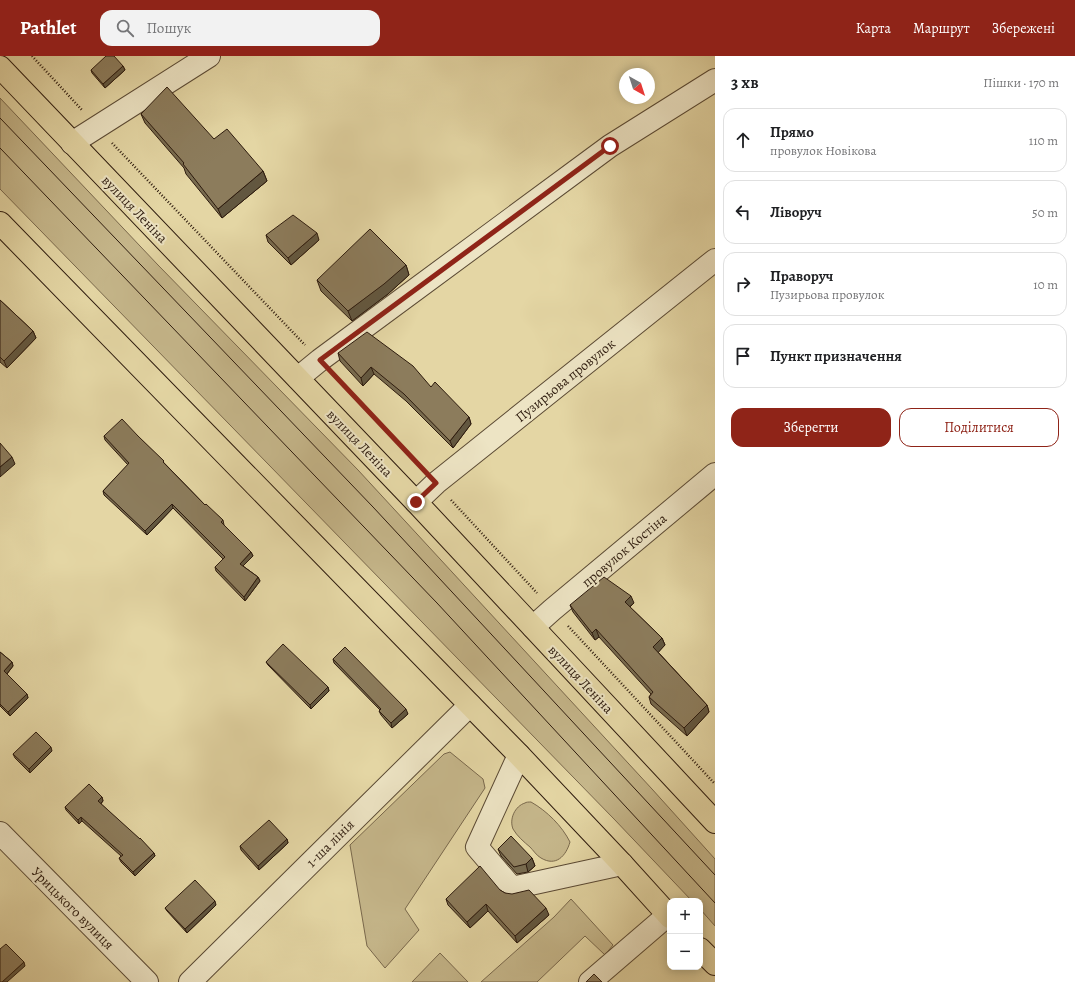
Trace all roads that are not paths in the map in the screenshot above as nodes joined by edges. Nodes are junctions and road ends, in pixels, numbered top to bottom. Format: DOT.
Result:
graph roads {
  1 [pos="209,56"];
  2 [pos="0,67"];
  3 [pos="715,80"];
  4 [pos="72,143"];
  5 [pos="2,229"];
  6 [pos="715,260"];
  7 [pos="298,378"];
  8 [pos="715,474"];
  9 [pos="416,502"];
  10 [pos="533,627"];
  11 [pos="470,705"];
  12 [pos="519,755"];
  13 [pos="715,822"];
  14 [pos="0,834"];
  15 [pos="622,864"];
  16 [pos="667,914"];
  17 [pos="667,918"];
  18 [pos="703,951"];
  19 [pos="715,964"];
  20 [pos="194,981"];
  21 [pos="147,982"];
  22 [pos="590,982"];
  1 -- 4 [label="street"];
  2 -- 4 [label="main road, вулиця Леніна"];
  3 -- 7 [label="street"];
  4 -- 7 [label="main road, вулиця Леніна"];
  5 -- 11 [label="main road"];
  6 -- 9 [label="street, Пузирьова провулок"];
  7 -- 9 [label="main road, вулиця Леніна"];
  8 -- 10 [label="street, провулок Костіна"];
  9 -- 10 [label="main road, вулиця Леніна"];
  10 -- 13 [label="main road, вулиця Леніна"];
  11 -- 12 [label="main road"];
  11 -- 20 [label="street, 1-ша лінія"];
  12 -- 15 [label="main road"];
  12 -- 15 [label="street"];
  14 -- 21 [label="street, Урицького вулиця"];
  15 -- 16 [label="main road"];
  17 -- 22 [label="street"];
  18 -- 19 [label="main road"];
}
